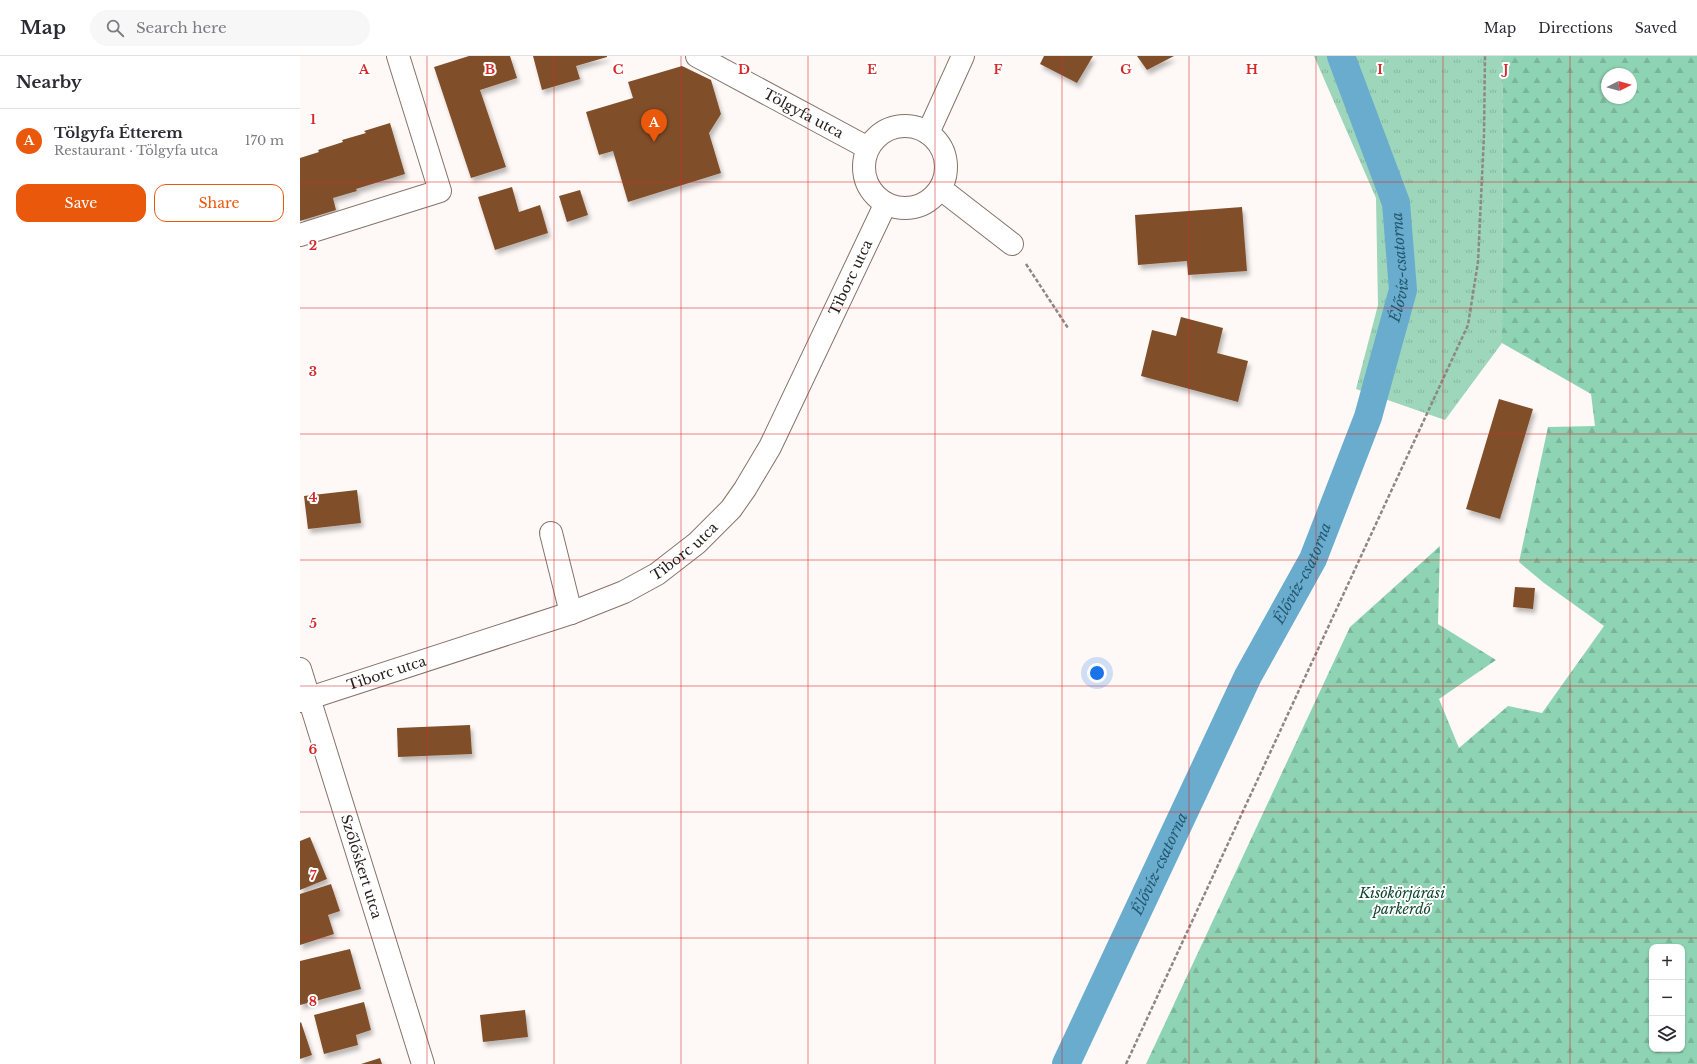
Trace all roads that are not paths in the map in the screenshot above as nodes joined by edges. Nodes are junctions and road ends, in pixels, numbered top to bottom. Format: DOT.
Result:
graph roads {
  1 [pos="398,56"];
  2 [pos="697,56"];
  3 [pos="964,56"];
  4 [pos="928,133"];
  5 [pos="868,148"];
  6 [pos="941,189"];
  7 [pos="886,205"];
  8 [pos="300,235"];
  9 [pos="1012,244"];
  10 [pos="551,533"];
  11 [pos="571,613"];
  12 [pos="300,669"];
  13 [pos="304,699"];
  14 [pos="423,1064"];
  1 -- 8 [label="street"];
  2 -- 5 [label="street, Tölgyfa utca"];
  3 -- 4 [label="street"];
  4 -- 5 [label="street"];
  4 -- 6 [label="street"];
  5 -- 7 [label="street"];
  6 -- 7 [label="street"];
  6 -- 9 [label="street"];
  7 -- 11 [label="street, Tiborc utca"];
  10 -- 11 [label="street"];
  11 -- 13 [label="street, Tiborc utca"];
  12 -- 13 [label="street, Szőlőskert utca"];
  13 -- 14 [label="street, Szőlőskert utca"];
}
